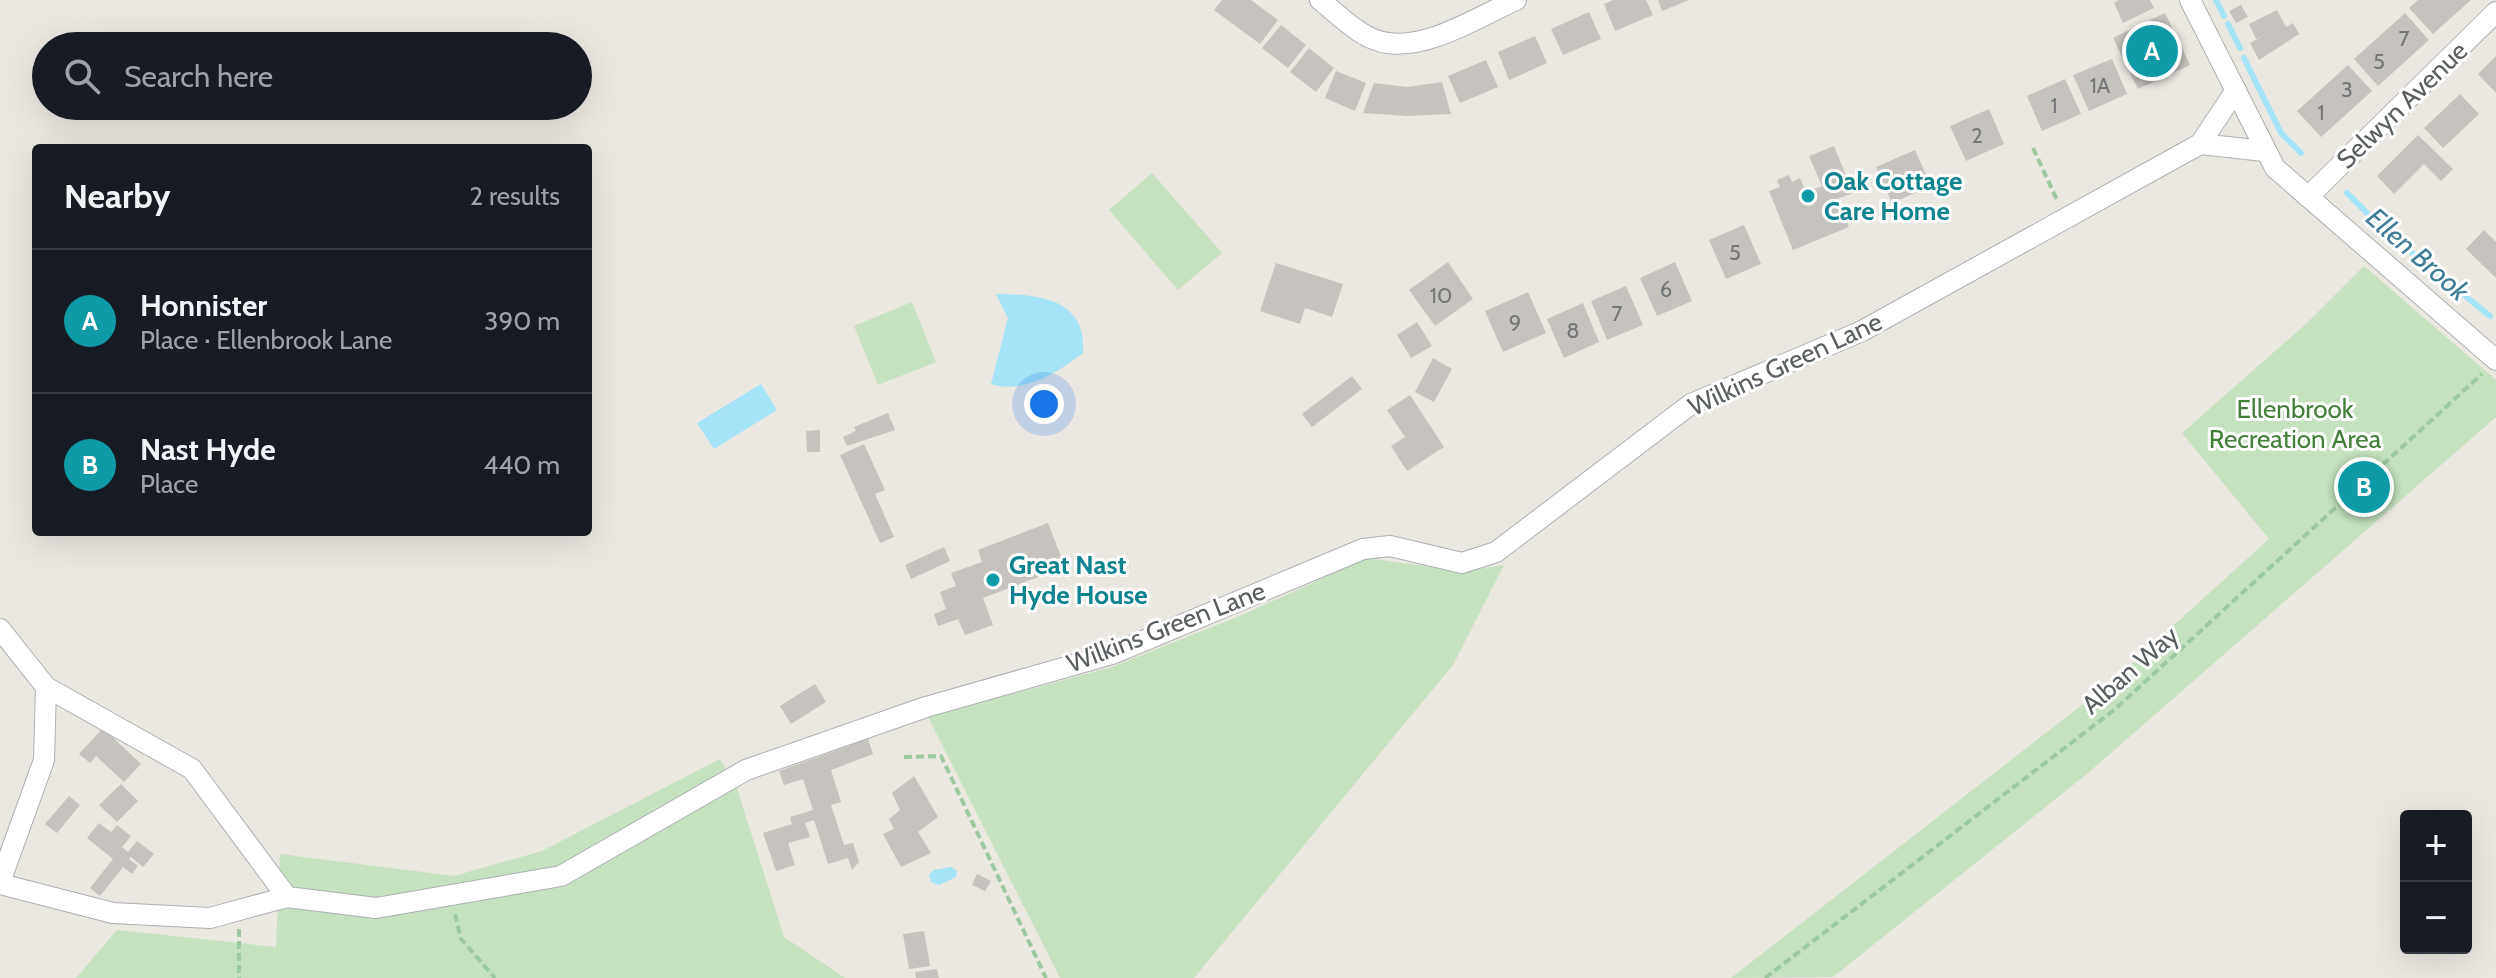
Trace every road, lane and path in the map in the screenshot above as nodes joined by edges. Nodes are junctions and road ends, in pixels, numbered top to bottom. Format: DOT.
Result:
graph roads {
  1 [pos="1320,0"];
  2 [pos="1516,0"];
  3 [pos="2190,0"];
  4 [pos="2496,12"];
  5 [pos="2236,90"];
  6 [pos="2200,144"];
  7 [pos="2033,148"];
  8 [pos="2264,151"];
  9 [pos="2308,197"];
  10 [pos="2065,217"];
  11 [pos="2490,366"];
  12 [pos="0,629"];
  13 [pos="46,687"];
  14 [pos="904,757"];
  15 [pos="0,883"];
  16 [pos="451,895"];
  17 [pos="287,897"];
  18 [pos="239,910"];
  19 [pos="239,978"];
  20 [pos="495,978"];
  21 [pos="1046,978"];
  22 [pos="1765,978"];
  1 -- 2 [label="street"];
  3 -- 5 [label="street"];
  4 -- 9 [label="street, Selwyn Avenue"];
  5 -- 6 [label="street, Wilkins Green Lane"];
  5 -- 8 [label="street"];
  6 -- 8 [label="street"];
  6 -- 10 [label="street, Wilkins Green Lane"];
  7 -- 10 [label="path"];
  8 -- 9 [label="street"];
  9 -- 11 [label="street"];
  10 -- 16 [label="street, Wilkins Green Lane"];
  11 -- 22 [label="path, Alban Way"];
  12 -- 13 [label="street"];
  13 -- 15 [label="street"];
  13 -- 17 [label="street"];
  14 -- 21 [label="path"];
  15 -- 18 [label="street"];
  16 -- 17 [label="street, Wilkins Green Lane"];
  16 -- 20 [label="path"];
  17 -- 18 [label="street"];
  18 -- 19 [label="path"];
}
